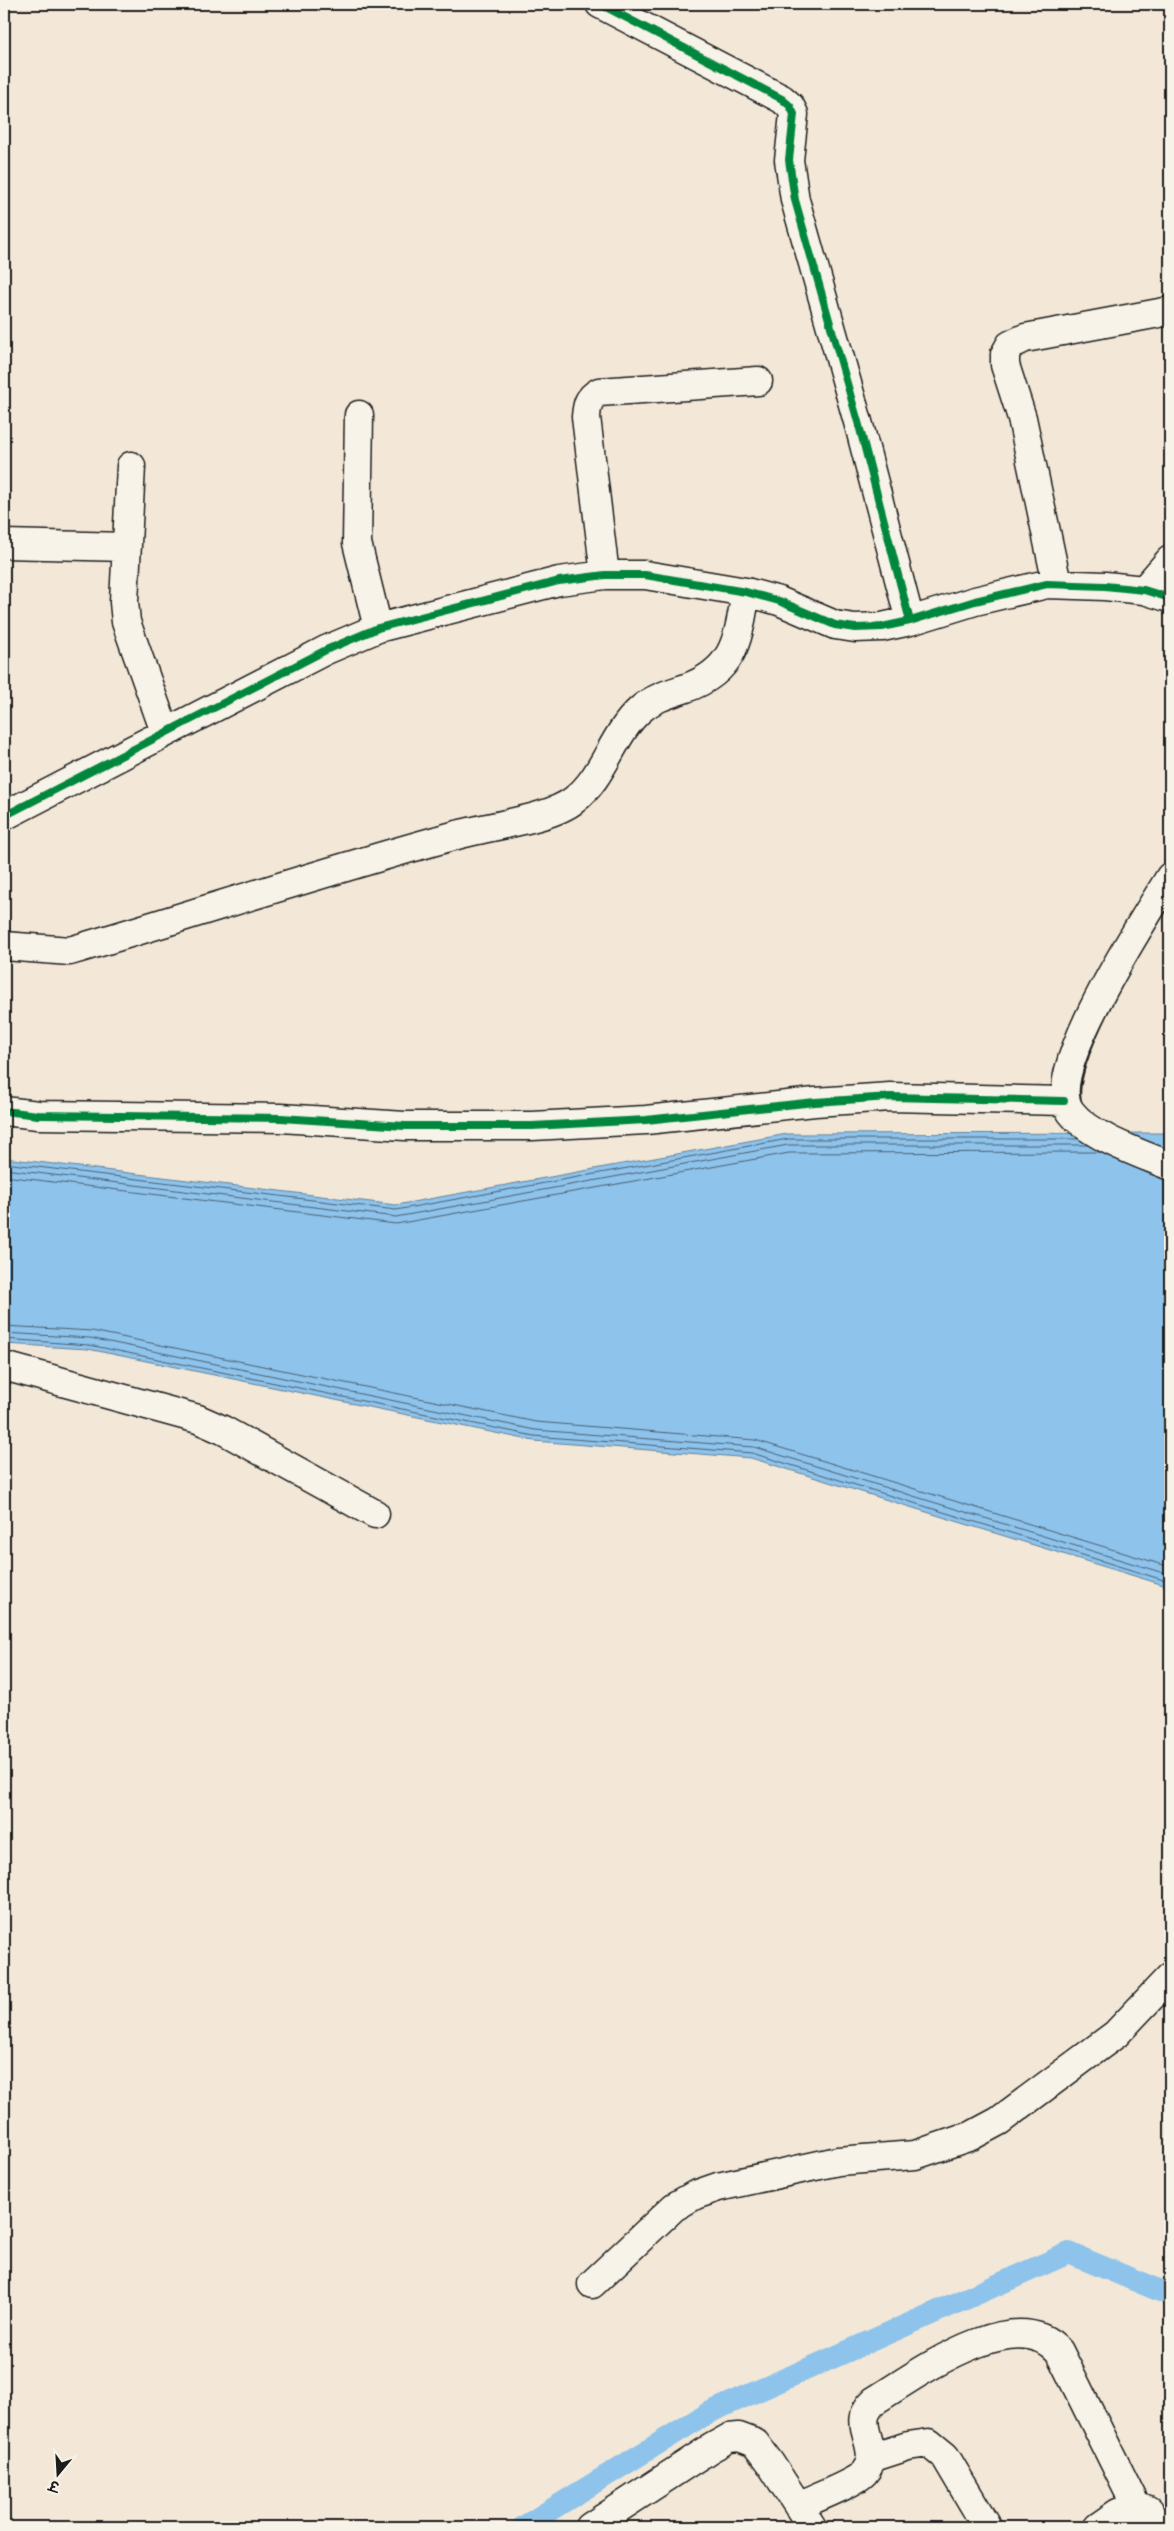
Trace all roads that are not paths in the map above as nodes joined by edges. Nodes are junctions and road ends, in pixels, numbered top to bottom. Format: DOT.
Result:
graph roads {
  1 [pos="600,4"];
  2 [pos="1170,311"];
  3 [pos="758,381"];
  4 [pos="359,415"];
  5 [pos="131,466"];
  6 [pos="4,544"];
  7 [pos="127,547"];
  8 [pos="1170,560"];
  9 [pos="605,574"];
  10 [pos="1057,584"];
  11 [pos="1144,590"];
  12 [pos="746,592"];
  13 [pos="1170,598"];
  14 [pos="910,621"];
  15 [pos="378,628"];
  16 [pos="165,732"];
  17 [pos="4,816"];
  18 [pos="1170,877"];
  19 [pos="4,946"];
  20 [pos="1064,1101"];
  21 [pos="4,1111"];
  22 [pos="1170,1166"];
  23 [pos="4,1366"];
  24 [pos="374,1514"];
  25 [pos="1170,1977"];
  26 [pos="592,2284"];
  27 [pos="871,2458"];
  28 [pos="1136,2506"];
  29 [pos="805,2517"];
  30 [pos="610,2522"];
  31 [pos="987,2527"];
  32 [pos="1098,2527"];
  33 [pos="1160,2527"];
  1 -- 14 [label="street"];
  2 -- 10 [label="street"];
  3 -- 9 [label="street"];
  4 -- 15 [label="street"];
  5 -- 7 [label="street"];
  6 -- 7 [label="street"];
  7 -- 16 [label="street"];
  8 -- 11 [label="street"];
  9 -- 12 [label="street"];
  9 -- 15 [label="street"];
  10 -- 11 [label="street"];
  10 -- 14 [label="street"];
  11 -- 13 [label="street"];
  12 -- 14 [label="street"];
  12 -- 19 [label="street"];
  15 -- 16 [label="street"];
  16 -- 17 [label="street"];
  18 -- 20 [label="street"];
  20 -- 21 [label="street"];
  20 -- 22 [label="street"];
  23 -- 24 [label="street"];
  25 -- 26 [label="street"];
  27 -- 28 [label="street"];
  27 -- 29 [label="street"];
  27 -- 31 [label="street"];
  28 -- 32 [label="street"];
  28 -- 33 [label="street"];
  29 -- 30 [label="street"];
}
